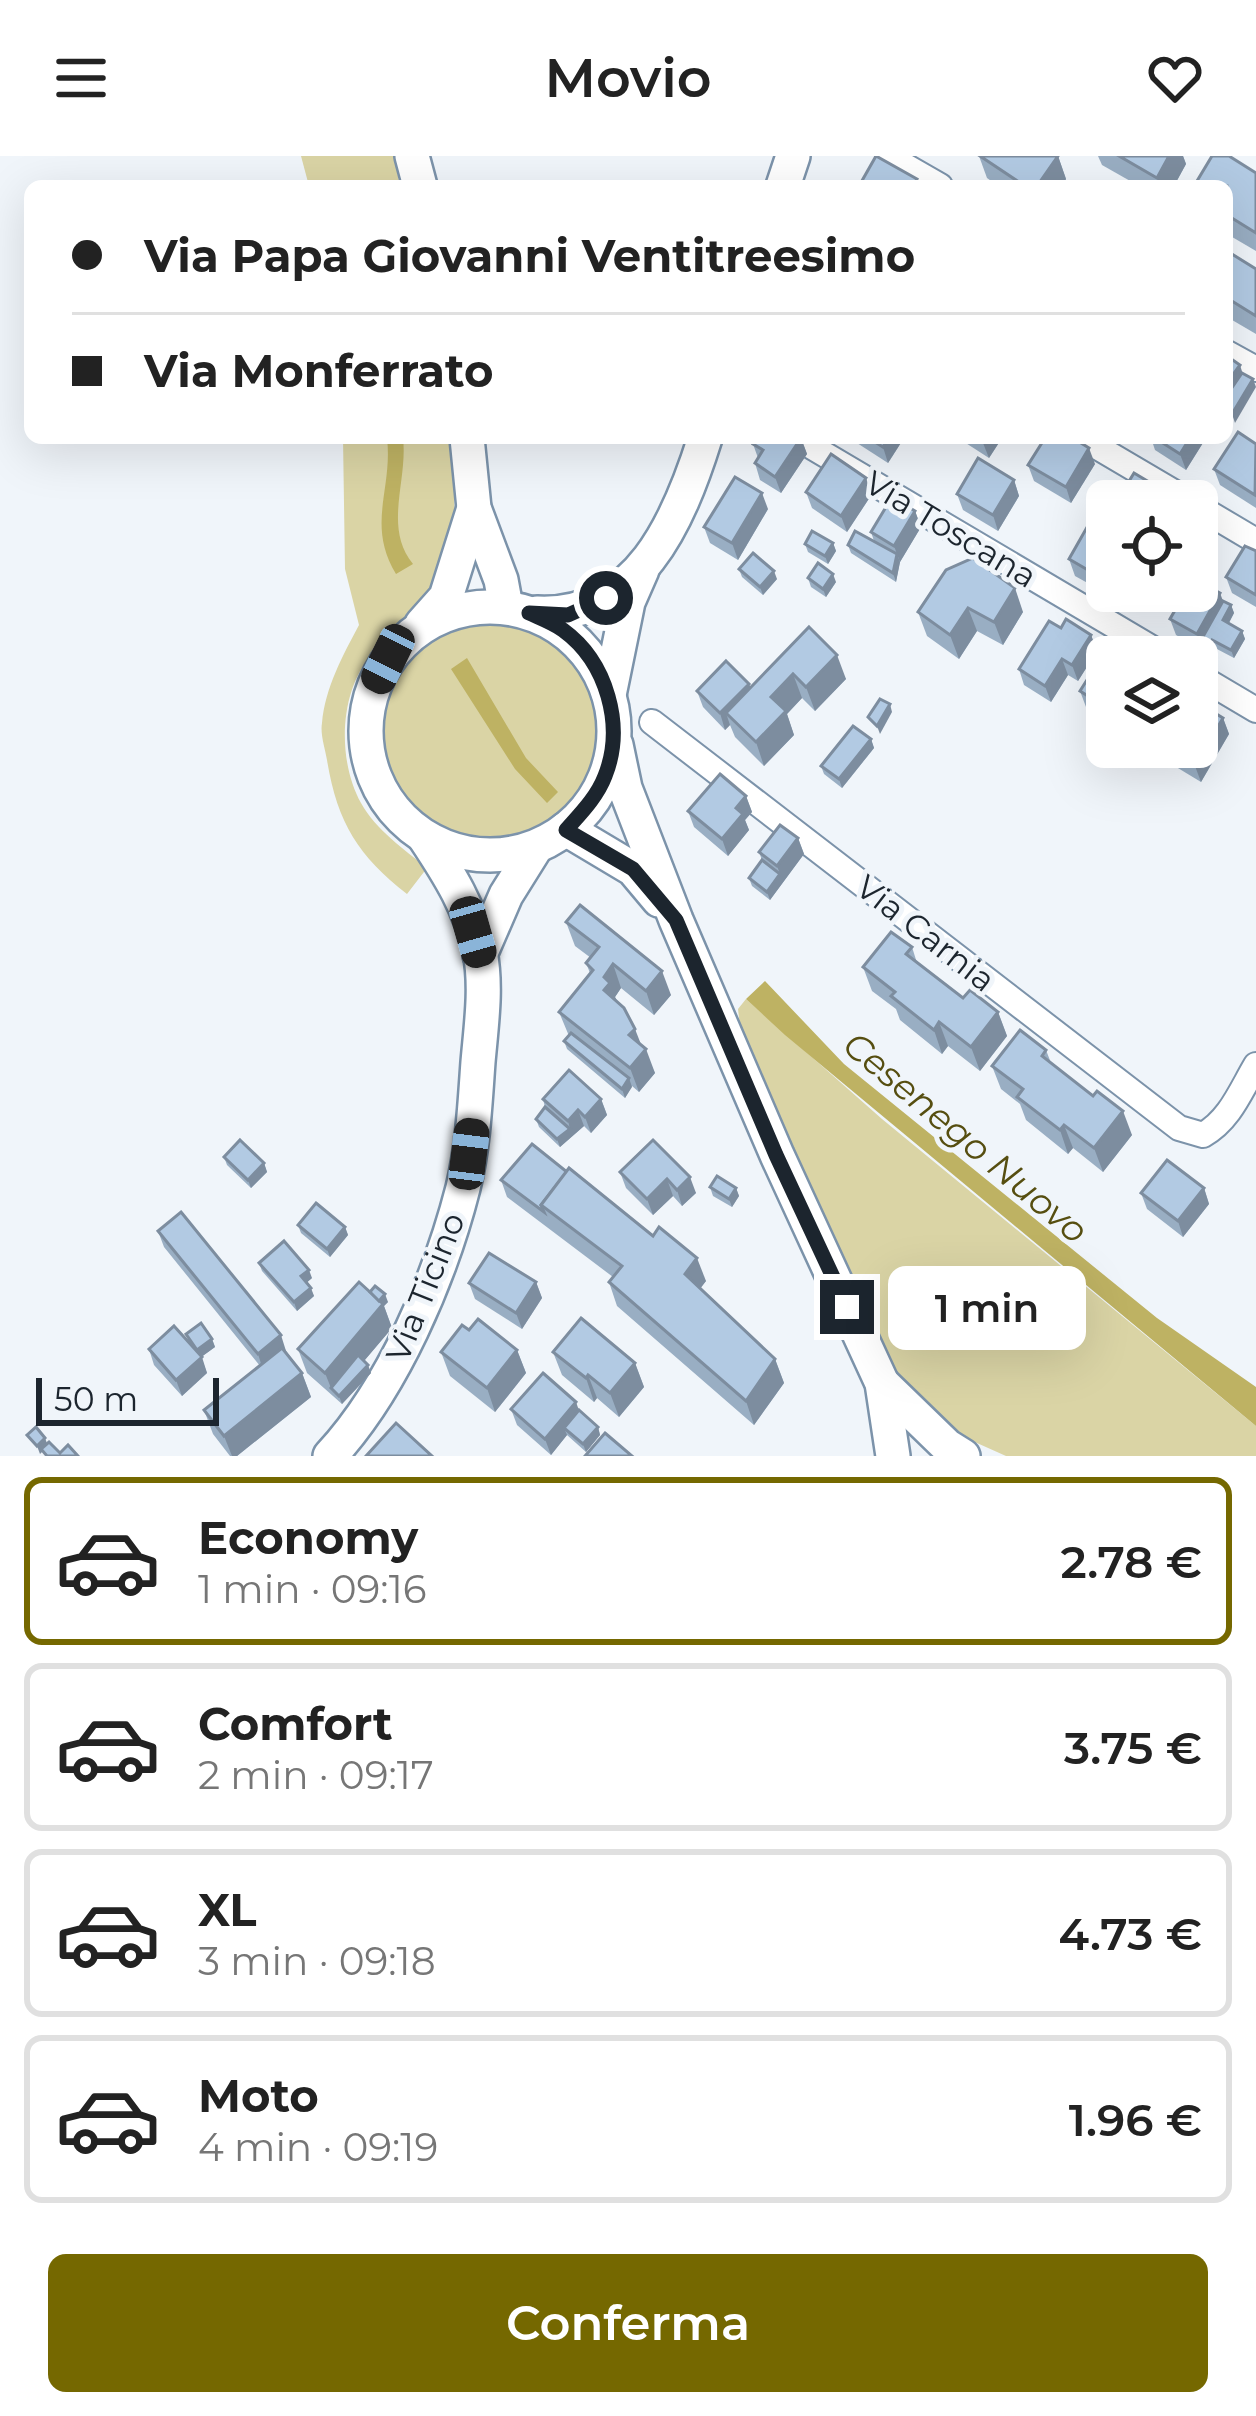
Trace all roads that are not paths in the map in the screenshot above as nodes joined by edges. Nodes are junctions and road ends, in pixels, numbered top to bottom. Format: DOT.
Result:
graph roads {
  1 [pos="888,156"];
  2 [pos="930,180"];
  3 [pos="468,444"];
  4 [pos="703,444"];
  5 [pos="807,444"];
  6 [pos="1092,444"];
  7 [pos="1153,480"];
  8 [pos="474,508"];
  9 [pos="1218,518"];
  10 [pos="1256,541"];
  11 [pos="643,567"];
  12 [pos="518,610"];
  13 [pos="417,630"];
  14 [pos="1132,636"];
  15 [pos="1218,687"];
  16 [pos="609,695"];
  17 [pos="1256,710"];
  18 [pos="652,722"];
  19 [pos="614,735"];
  20 [pos="566,830"];
  21 [pos="425,838"];
  22 [pos="536,847"];
  23 [pos="676,920"];
  24 [pos="480,955"];
  25 [pos="1256,1065"];
  26 [pos="882,1383"];
  27 [pos="330,1456"];
  28 [pos="893,1456"];
  29 [pos="963,1456"];
  1 -- 2 [label="street"];
  3 -- 8 [label="main road"];
  4 -- 11 [label="main road"];
  5 -- 14 [label="street, Via Toscana"];
  6 -- 7 [label="street"];
  8 -- 12 [label="main road"];
  8 -- 13 [label="main road"];
  9 -- 10 [label="street"];
  11 -- 12 [label="main road"];
  11 -- 16 [label="main road"];
  12 -- 13 [label="main road"];
  12 -- 16 [label="main road"];
  13 -- 21 [label="main road"];
  15 -- 17 [label="street"];
  16 -- 19 [label="main road"];
  18 -- 25 [label="street, Via Carnia"];
  19 -- 20 [label="main road"];
  19 -- 23 [label="main road"];
  20 -- 22 [label="main road"];
  20 -- 23 [label="main road"];
  21 -- 22 [label="main road"];
  21 -- 24 [label="main road, Via Ticino"];
  22 -- 24 [label="main road, Via Ticino"];
  23 -- 26 [label="main road"];
  24 -- 27 [label="main road, Via Ticino"];
  26 -- 28 [label="main road"];
  26 -- 29 [label="main road"];
}
